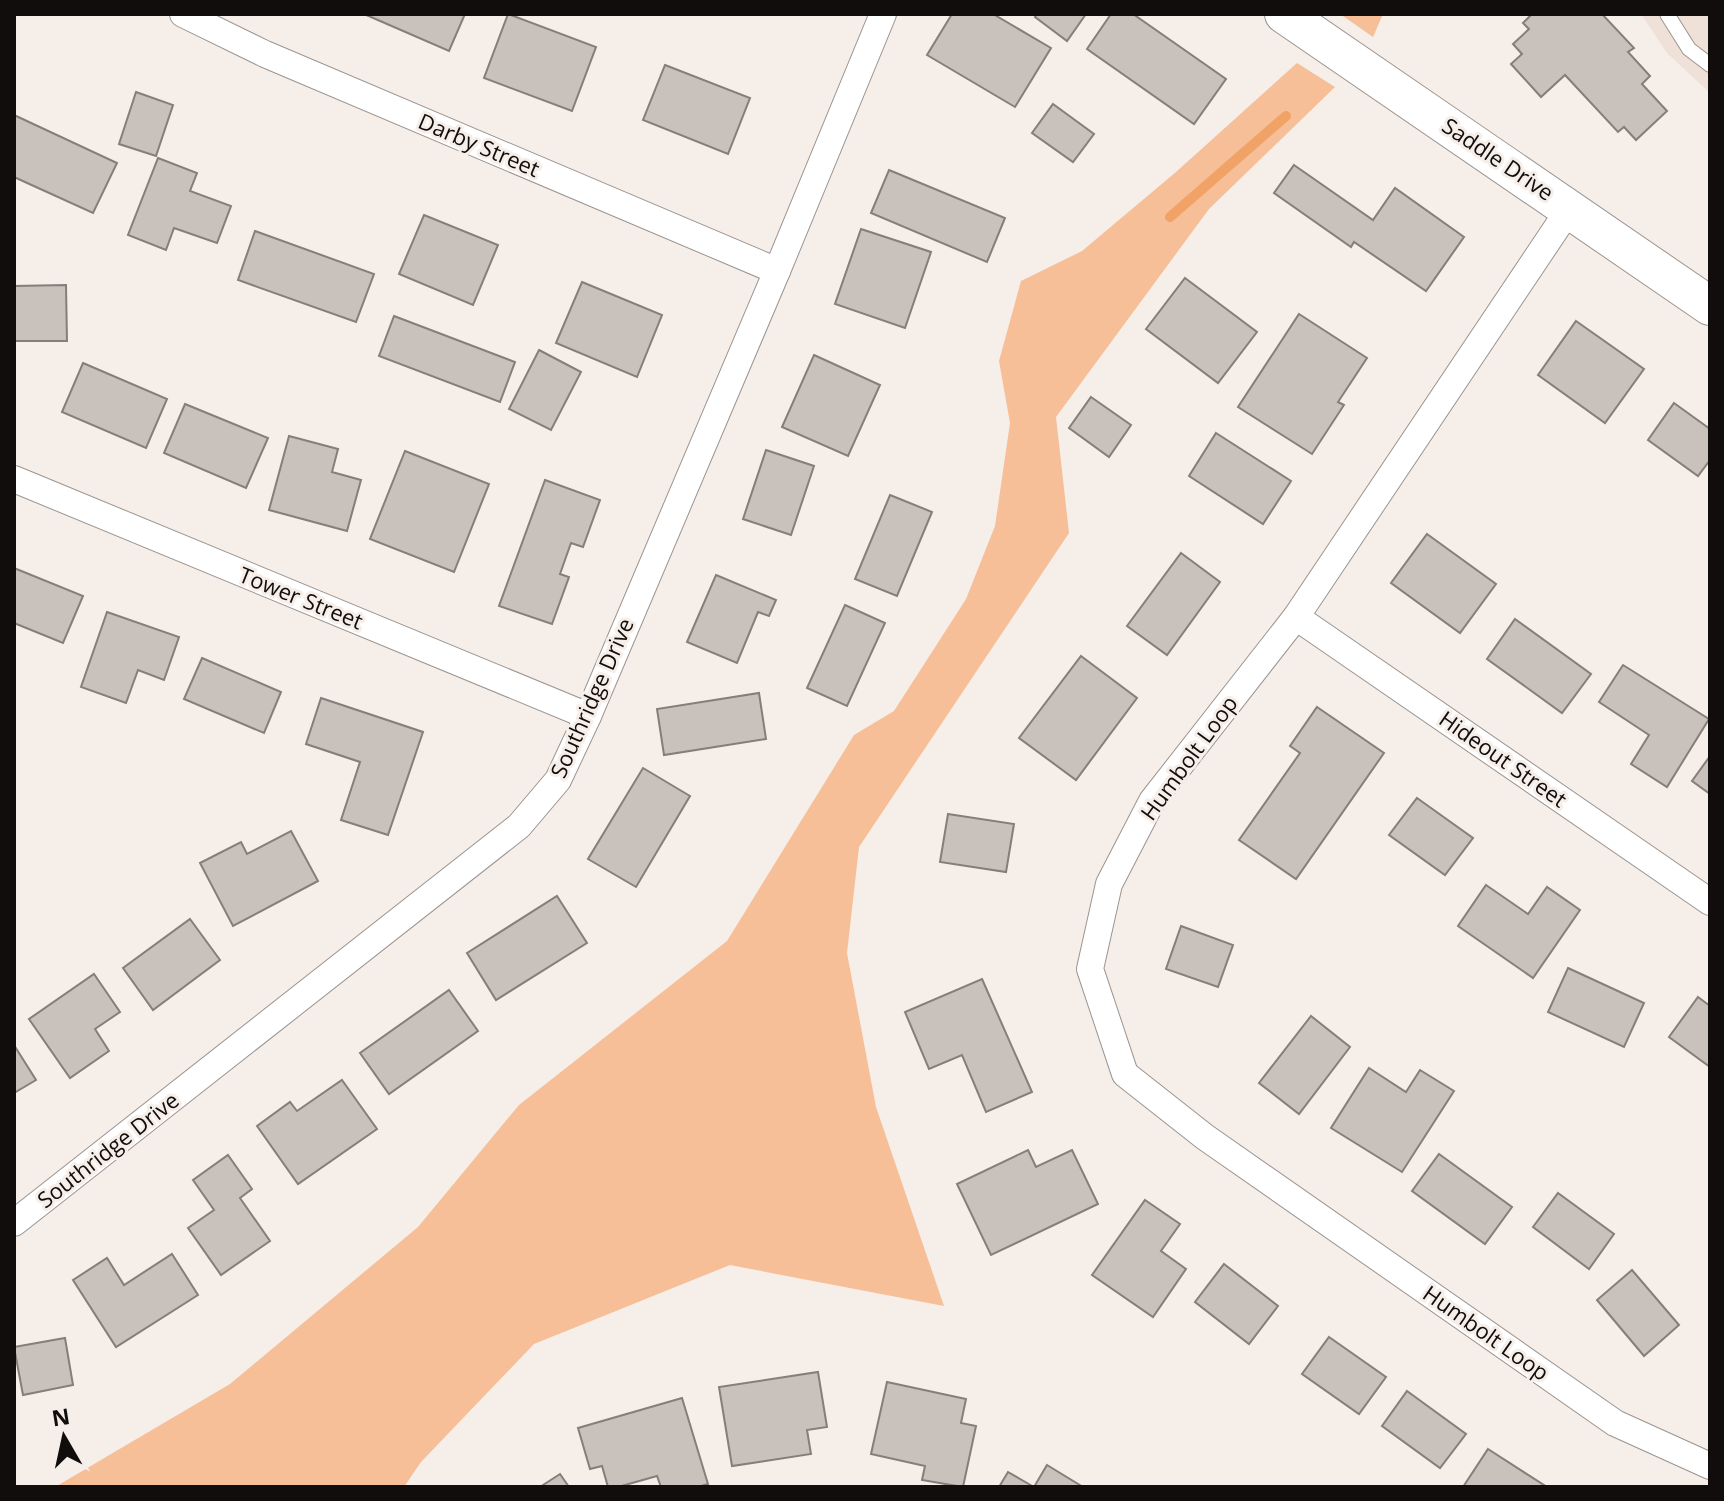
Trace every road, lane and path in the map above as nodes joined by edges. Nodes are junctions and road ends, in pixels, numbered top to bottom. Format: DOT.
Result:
graph roads {
  1 [pos="183,14"];
  2 [pos="883,14"];
  3 [pos="1284,14"];
  4 [pos="1667,14"];
  5 [pos="1710,65"];
  6 [pos="1570,208"];
  7 [pos="777,271"];
  8 [pos="1710,306"];
  9 [pos="14,479"];
  10 [pos="1296,617"];
  11 [pos="588,716"];
  12 [pos="1710,902"];
  13 [pos="14,1223"];
  14 [pos="1710,1466"];
  1 -- 7 [label="street, Darby Street"];
  2 -- 7 [label="street, Southridge Drive"];
  3 -- 6 [label="street, Saddle Drive"];
  4 -- 5 [label="lane"];
  6 -- 8 [label="street, Saddle Drive"];
  6 -- 10 [label="street, Humbolt Loop"];
  7 -- 11 [label="street, Southridge Drive"];
  9 -- 11 [label="street, Tower Street"];
  10 -- 12 [label="street, Hideout Street"];
  10 -- 14 [label="street, Humbolt Loop"];
  11 -- 13 [label="street, Southridge Drive"];
}
